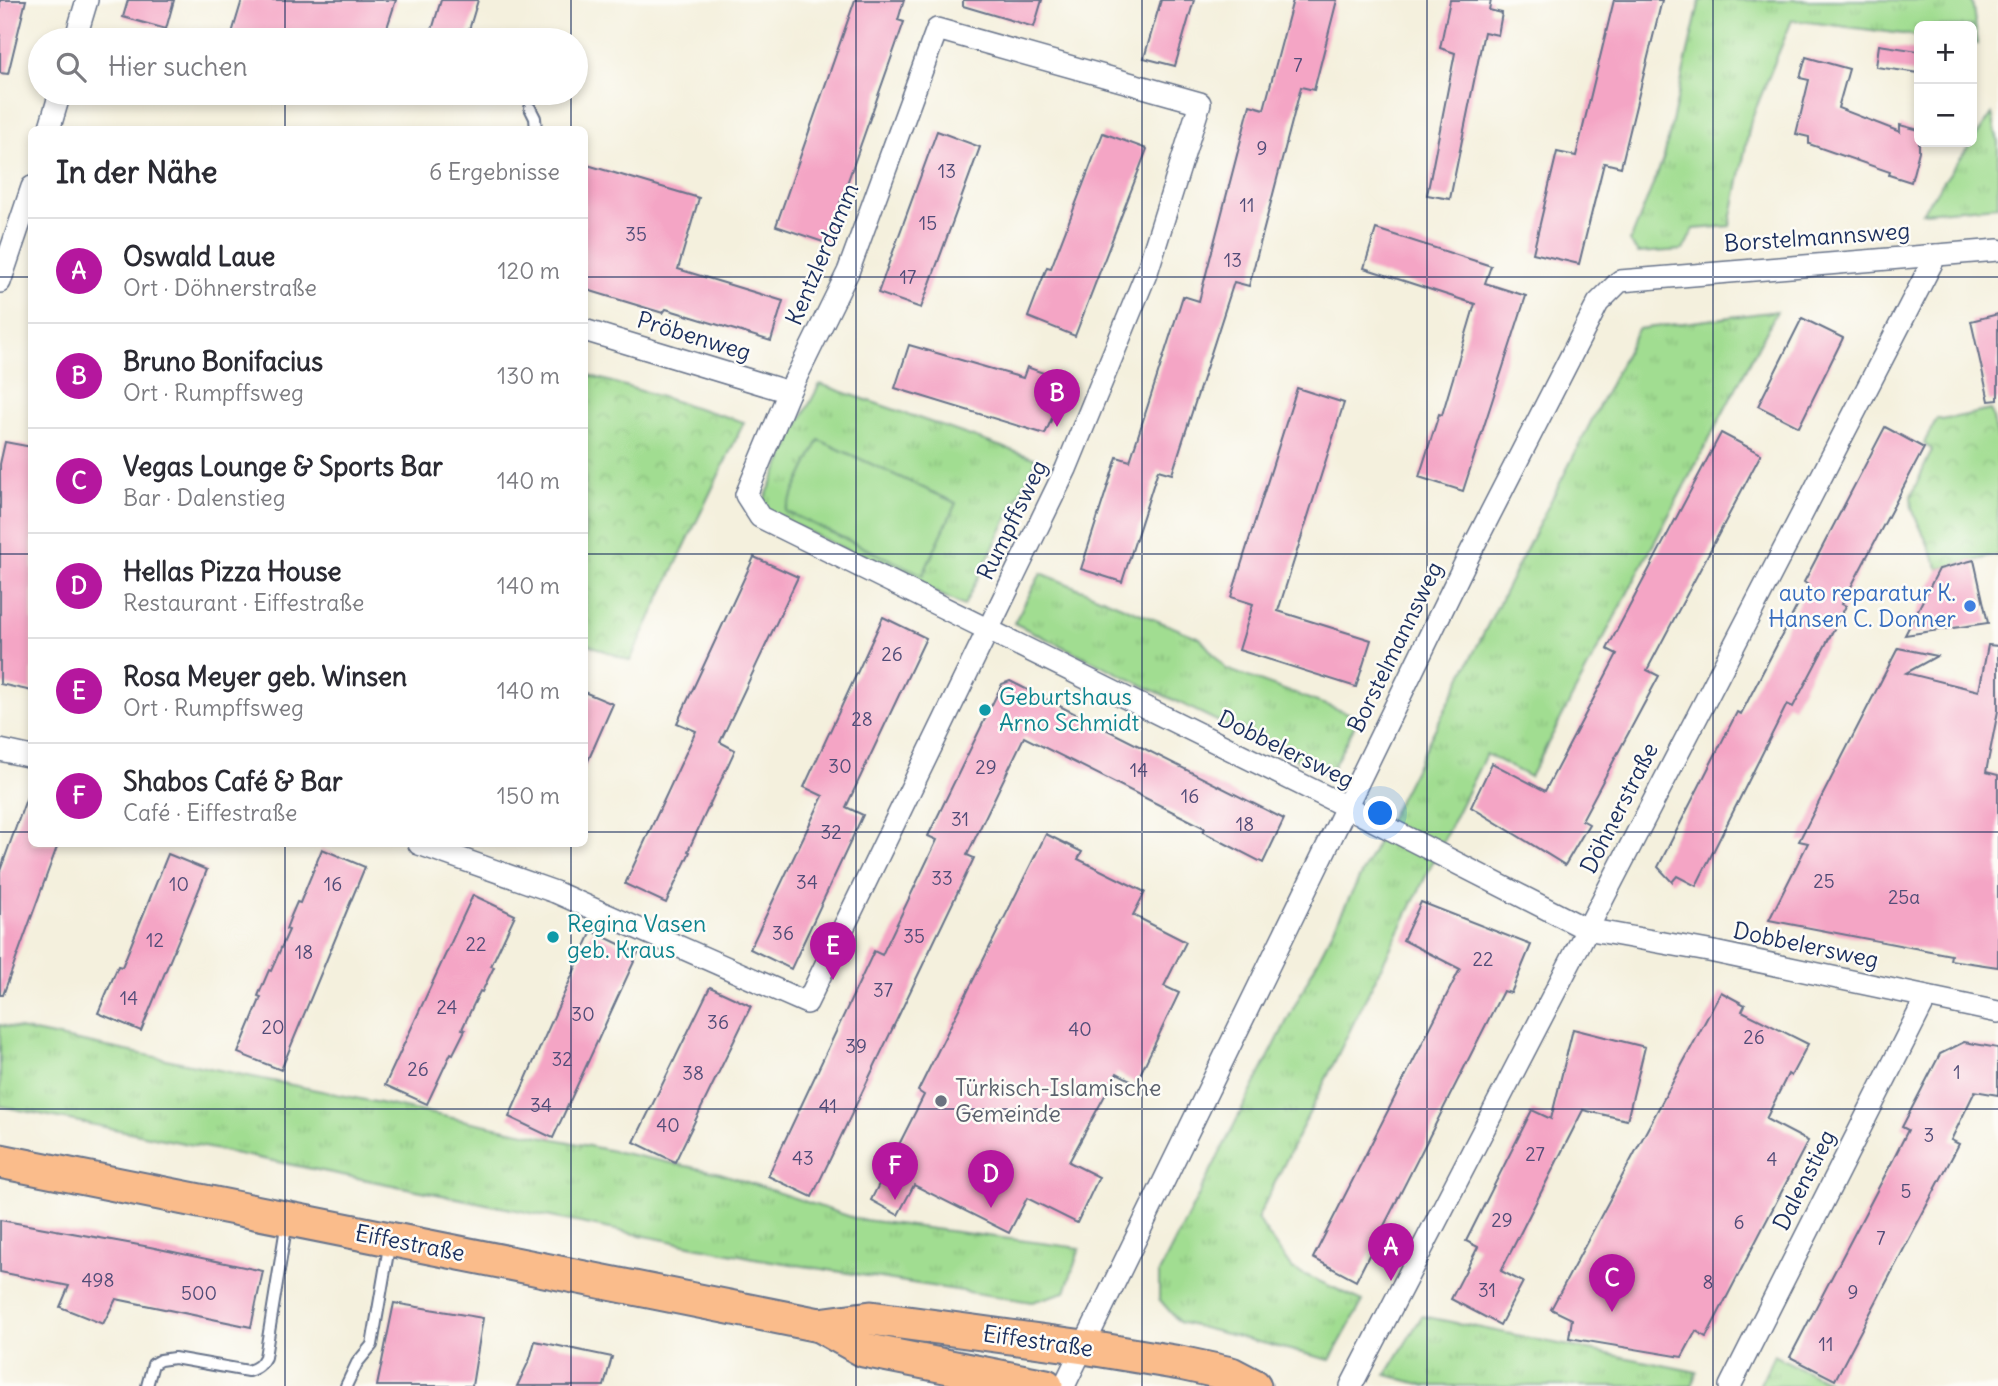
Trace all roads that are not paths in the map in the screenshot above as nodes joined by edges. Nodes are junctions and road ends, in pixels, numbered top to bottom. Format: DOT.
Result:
graph roads {
  1 [pos="87,0"];
  2 [pos="79,28"];
  3 [pos="937,29"];
  4 [pos="56,105"];
  5 [pos="530,108"];
  6 [pos="50,126"];
  7 [pos="536,126"];
  8 [pos="28,199"];
  9 [pos="1998,250"];
  10 [pos="1936,254"];
  11 [pos="0,282"];
  12 [pos="588,331"];
  13 [pos="789,392"];
  14 [pos="746,495"];
  15 [pos="987,631"];
  16 [pos="0,750"];
  17 [pos="28,756"];
  18 [pos="1347,807"];
  19 [pos="428,847"];
  20 [pos="1586,929"];
  21 [pos="1926,998"];
  22 [pos="1998,1012"];
  23 [pos="1,1161"];
  24 [pos="287,1218"];
  25 [pos="391,1239"];
  26 [pos="818,1325"];
  27 [pos="1084,1347"];
  28 [pos="147,1386"];
  29 [pos="346,1386"];
  30 [pos="1046,1386"];
  31 [pos="1064,1386"];
  32 [pos="1254,1386"];
  33 [pos="1351,1386"];
  34 [pos="1731,1386"];
  1 -- 2 [label="street"];
  3 -- 13 [label="street, Kentzlerdamm"];
  3 -- 15 [label="street, Rumpffsweg"];
  4 -- 6 [label="street"];
  5 -- 7 [label="lane"];
  8 -- 11 [label="street"];
  9 -- 10 [label="street, Borstelmannsweg"];
  10 -- 18 [label="street, Borstelmannsweg"];
  10 -- 20 [label="street, Döhnerstraße"];
  12 -- 13 [label="street, Pröbenweg"];
  13 -- 14 [label="street, Kentzlerdamm"];
  14 -- 15 [label="street, Dobbelersweg"];
  15 -- 18 [label="street, Dobbelersweg"];
  15 -- 19 [label="street, Rumpffsweg"];
  16 -- 17 [label="street"];
  18 -- 20 [label="street, Dobbelersweg"];
  18 -- 27 [label="street, Borstelmannsweg"];
  20 -- 21 [label="street, Dobbelersweg"];
  20 -- 33 [label="street, Döhnerstraße"];
  21 -- 22 [label="street, Dobbelersweg"];
  21 -- 34 [label="street, Dalenstieg"];
  23 -- 24 [label="main road, Eiffestraße"];
  24 -- 25 [label="main road, Eiffestraße"];
  24 -- 28 [label="lane"];
  25 -- 26 [label="main road, Eiffestraße"];
  25 -- 29 [label="lane"];
  26 -- 27 [label="main road, Eiffestraße"];
  26 -- 30 [label="main road, Eiffestraße"];
  27 -- 31 [label="street, Borstelmannsweg"];
  27 -- 32 [label="main road, Eiffestraße"];
}
